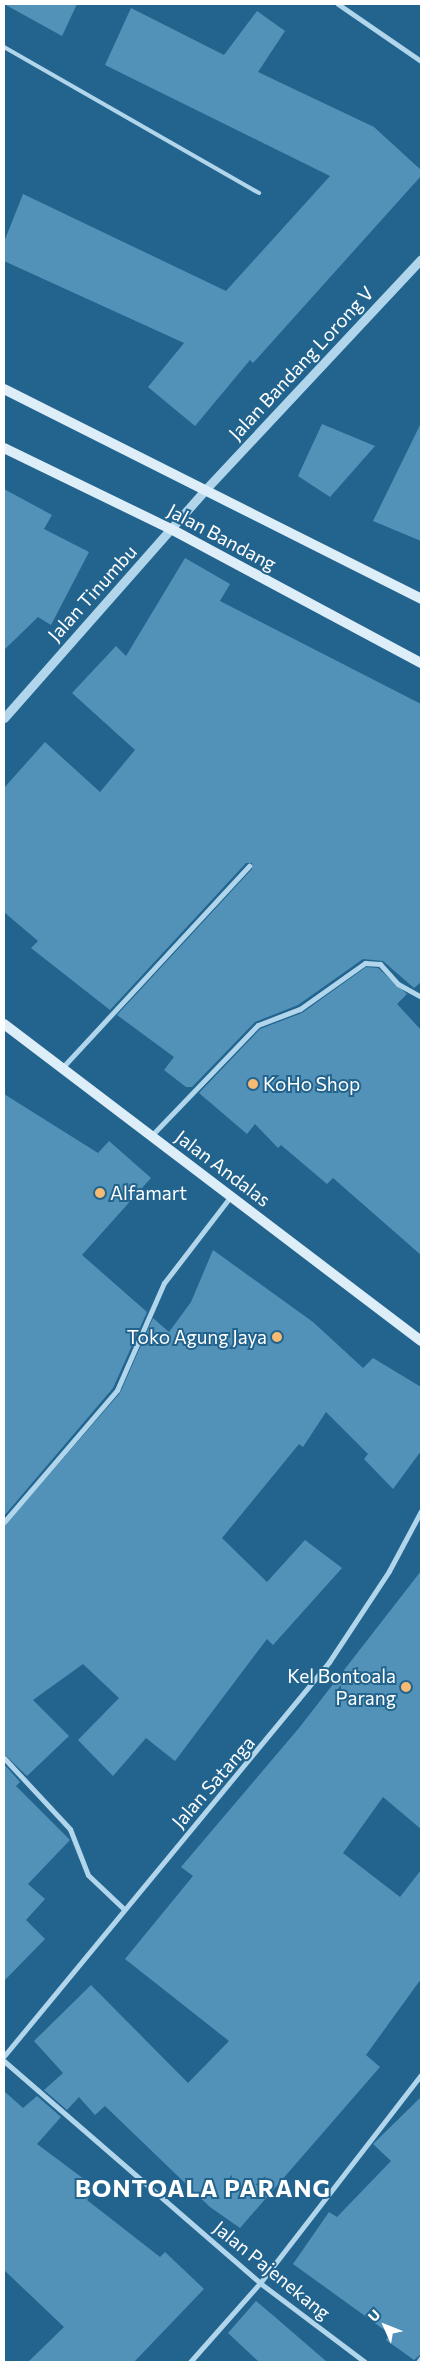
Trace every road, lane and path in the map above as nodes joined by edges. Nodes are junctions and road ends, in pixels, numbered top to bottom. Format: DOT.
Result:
graph roads {
  1 [pos="338,4"];
  2 [pos="4,48"];
  3 [pos="421,61"];
  4 [pos="259,193"];
  5 [pos="421,258"];
  6 [pos="4,389"];
  7 [pos="4,448"];
  8 [pos="205,490"];
  9 [pos="171,529"];
  10 [pos="421,599"];
  11 [pos="421,663"];
  12 [pos="4,718"];
  13 [pos="249,866"];
  14 [pos="421,997"];
  15 [pos="4,1024"];
  16 [pos="60,1069"];
  17 [pos="151,1136"];
  18 [pos="231,1196"];
  19 [pos="421,1341"];
  20 [pos="421,1511"];
  21 [pos="4,1522"];
  22 [pos="4,1758"];
  23 [pos="124,1909"];
  24 [pos="4,2056"];
  25 [pos="4,2061"];
  26 [pos="421,2074"];
  27 [pos="260,2283"];
  28 [pos="421,2358"];
  29 [pos="190,2362"];
  30 [pos="365,2362"];
  31 [pos="418,2362"];
  1 -- 3 [label="street"];
  2 -- 4 [label="lane"];
  5 -- 8 [label="street, Jalan Bandang Lorong V"];
  6 -- 8 [label="main road, Jalan Bandang"];
  7 -- 9 [label="main road, Jalan Bandang"];
  8 -- 9 [label="street, Jalan Tinumbu"];
  8 -- 10 [label="main road, Jalan Bandang"];
  9 -- 11 [label="main road, Jalan Bandang"];
  9 -- 12 [label="street, Jalan Tinumbu"];
  13 -- 16 [label="street"];
  14 -- 17 [label="street"];
  15 -- 16 [label="main road, Jalan Andalas"];
  16 -- 17 [label="main road, Jalan Andalas"];
  17 -- 18 [label="main road, Jalan Andalas"];
  18 -- 19 [label="main road, Jalan Andalas"];
  18 -- 21 [label="street"];
  20 -- 23 [label="street, Jalan Satanga"];
  22 -- 23 [label="street"];
  23 -- 24 [label="street, Jalan Satanga"];
  25 -- 27 [label="street, Jalan Pajenekang"];
  26 -- 27 [label="street"];
  27 -- 29 [label="street"];
  27 -- 30 [label="street, Jalan Pajenekang"];
  28 -- 31 [label="street"];
}
